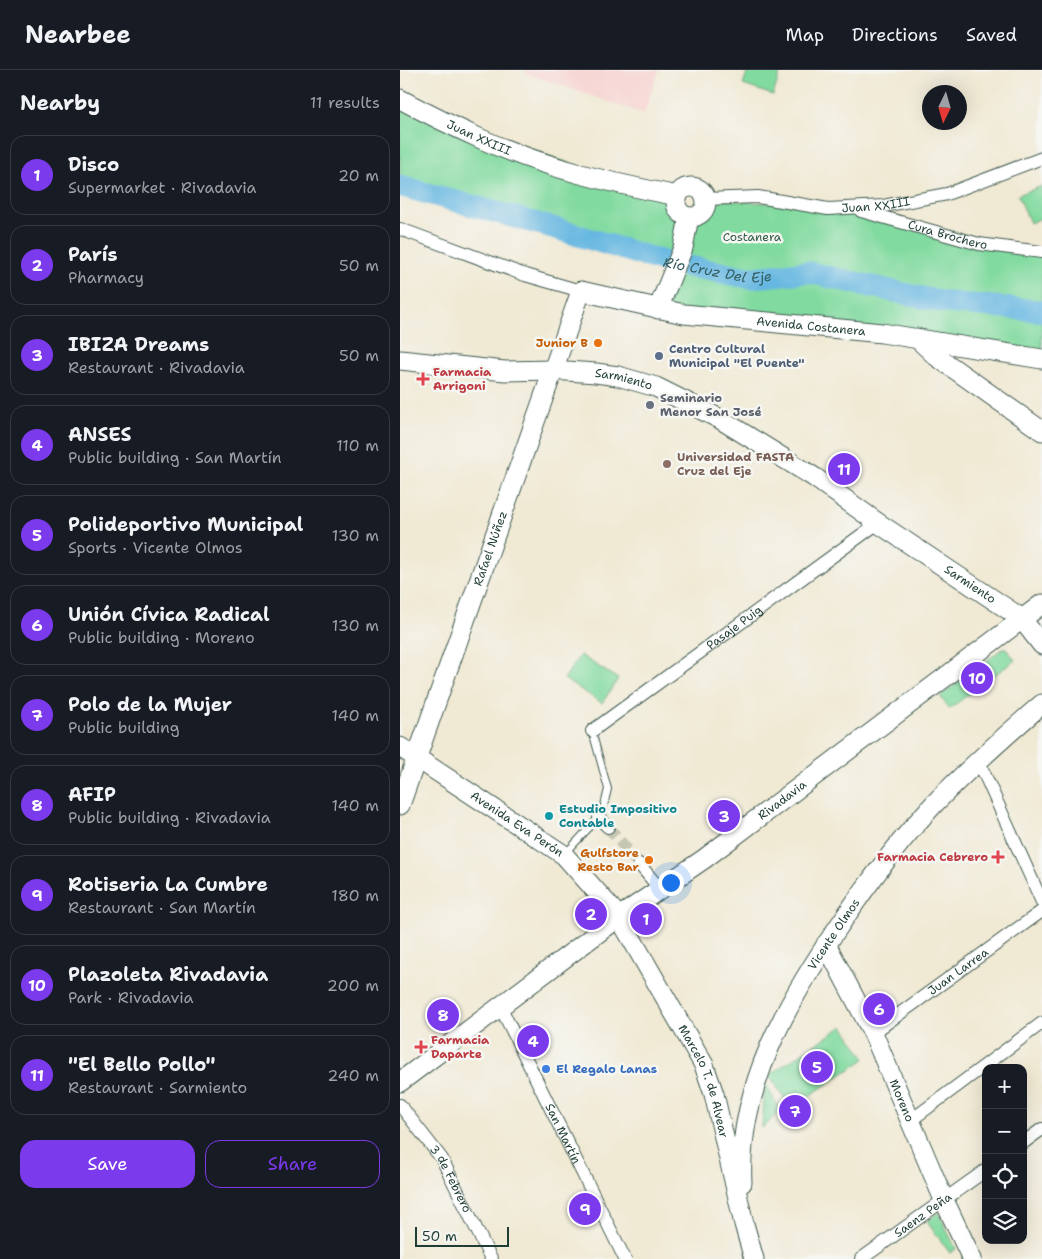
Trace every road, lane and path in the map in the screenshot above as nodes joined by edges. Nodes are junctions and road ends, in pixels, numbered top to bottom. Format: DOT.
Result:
graph roads {
  1 [pos="400,99"];
  2 [pos="1042,158"];
  3 [pos="678,196"];
  4 [pos="706,199"];
  5 [pos="854,209"];
  6 [pos="689,217"];
  7 [pos="400,230"];
  8 [pos="1042,252"];
  9 [pos="581,291"];
  10 [pos="662,300"];
  11 [pos="918,338"];
  12 [pos="1042,359"];
  13 [pos="400,360"];
  14 [pos="552,370"];
  15 [pos="1042,431"];
  16 [pos="878,523"];
  17 [pos="1042,604"];
  18 [pos="1021,618"];
  19 [pos="1042,645"];
  20 [pos="1042,704"];
  21 [pos="592,730"];
  22 [pos="400,747"];
  23 [pos="418,759"];
  24 [pos="979,762"];
  25 [pos="400,805"];
  26 [pos="564,855"];
  27 [pos="639,864"];
  28 [pos="660,889"];
  29 [pos="1042,902"];
  30 [pos="1042,911"];
  31 [pos="620,917"];
  32 [pos="826,944"];
  33 [pos="501,1008"];
  34 [pos="1042,1022"];
  35 [pos="873,1033"];
  36 [pos="400,1082"];
  37 [pos="400,1106"];
  38 [pos="910,1121"];
  39 [pos="1042,1129"];
  40 [pos="1027,1139"];
  41 [pos="982,1173"];
  42 [pos="944,1200"];
  43 [pos="744,1224"];
  44 [pos="491,1259"];
  45 [pos="625,1259"];
  46 [pos="754,1259"];
  47 [pos="861,1259"];
  48 [pos="972,1259"];
  1 -- 3 [label="street, Juan XXIII"];
  2 -- 5 [label="street, Juan XXIII"];
  3 -- 4 [label="street"];
  3 -- 6 [label="street"];
  4 -- 5 [label="street, Juan XXIII"];
  4 -- 6 [label="street"];
  5 -- 8 [label="street, Cura Brochero"];
  6 -- 10 [label="street"];
  7 -- 9 [label="street"];
  9 -- 10 [label="street, Avenida Costanera"];
  9 -- 14 [label="street, Rafael Núñez"];
  10 -- 11 [label="street, Avenida Costanera"];
  11 -- 12 [label="street, Avenida Costanera"];
  11 -- 15 [label="street"];
  13 -- 14 [label="street, Sarmiento"];
  14 -- 16 [label="street, Sarmiento"];
  14 -- 23 [label="street, Rafael Núñez"];
  16 -- 18 [label="street, Sarmiento"];
  16 -- 21 [label="street, Pasaje Puig"];
  17 -- 18 [label="street, Rivadavia"];
  18 -- 19 [label="street, Sarmiento"];
  18 -- 28 [label="street, Rivadavia"];
  20 -- 24 [label="street, Vicente Olmos"];
  21 -- 26 [label="lane"];
  22 -- 23 [label="street, Avenida Eva Perón"];
  23 -- 25 [label="street, Rafael Núñez"];
  23 -- 26 [label="street, Avenida Eva Perón"];
  24 -- 29 [label="street"];
  24 -- 32 [label="street, Vicente Olmos"];
  26 -- 31 [label="street, Avenida Eva Perón"];
  27 -- 28 [label="street"];
  28 -- 31 [label="street, Rivadavia"];
  30 -- 35 [label="street, Juan Larrea"];
  31 -- 33 [label="street, Rivadavia"];
  31 -- 43 [label="street, Marcelo T. de Alvear"];
  32 -- 35 [label="street, Moreno"];
  32 -- 43 [label="street, Vicente Olmos"];
  33 -- 36 [label="street, Rivadavia"];
  33 -- 45 [label="street, San Martín"];
  34 -- 38 [label="street"];
  35 -- 38 [label="street, Moreno"];
  37 -- 44 [label="street, 3 de Febrero"];
  38 -- 42 [label="street, Moreno"];
  39 -- 40 [label="street"];
  41 -- 42 [label="street, Saenz Peña"];
  42 -- 47 [label="street, Saenz Peña"];
  42 -- 48 [label="street, Moreno"];
  43 -- 46 [label="street, Marcelo T. de Alvear"];
}
